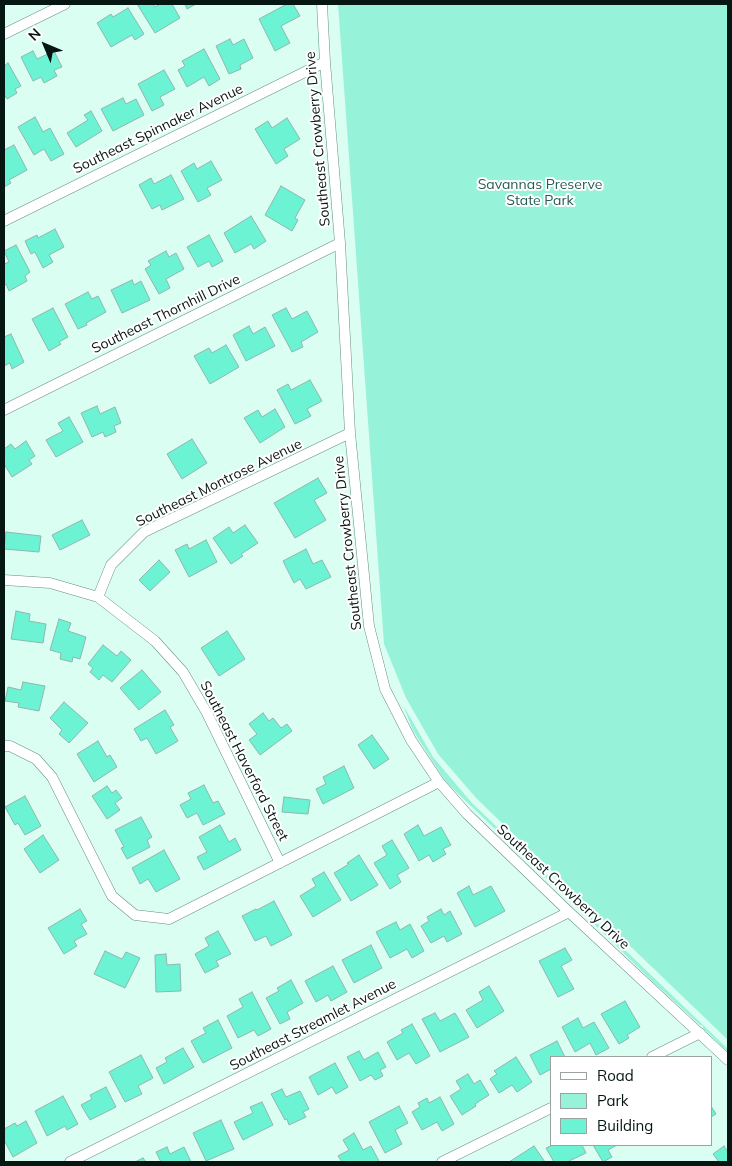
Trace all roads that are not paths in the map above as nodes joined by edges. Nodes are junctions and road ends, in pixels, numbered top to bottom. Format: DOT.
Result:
graph roads {
  1 [pos="65,4"];
  2 [pos="322,4"];
  3 [pos="4,34"];
  4 [pos="325,62"];
  5 [pos="4,221"];
  6 [pos="340,243"];
  7 [pos="4,410"];
  8 [pos="350,433"];
  9 [pos="4,580"];
  10 [pos="98,597"];
  11 [pos="4,746"];
  12 [pos="439,782"];
  13 [pos="280,863"];
  14 [pos="569,912"];
  15 [pos="700,1033"];
  16 [pos="654,1056"];
  17 [pos="728,1060"];
  18 [pos="550,1108"];
  19 [pos="70,1162"];
  20 [pos="442,1162"];
  1 -- 3 [label="street"];
  2 -- 4 [label="street, Southeast Crowberry Drive"];
  4 -- 5 [label="street, Southeast Spinnaker Avenue"];
  4 -- 6 [label="street, Southeast Crowberry Drive"];
  6 -- 7 [label="street, Southeast Thornhill Drive"];
  6 -- 8 [label="street, Southeast Crowberry Drive"];
  8 -- 10 [label="street, Southeast Montrose Avenue"];
  8 -- 12 [label="street, Southeast Crowberry Drive"];
  9 -- 10 [label="street, Southeast Haverford Street"];
  10 -- 13 [label="street, Southeast Haverford Street"];
  11 -- 13 [label="street"];
  12 -- 13 [label="street"];
  12 -- 14 [label="street, Southeast Crowberry Drive"];
  14 -- 15 [label="street, Southeast Crowberry Drive"];
  14 -- 19 [label="street, Southeast Streamlet Avenue"];
  15 -- 16 [label="street"];
  15 -- 17 [label="street, Southeast Crowberry Drive"];
  18 -- 20 [label="street"];
}
